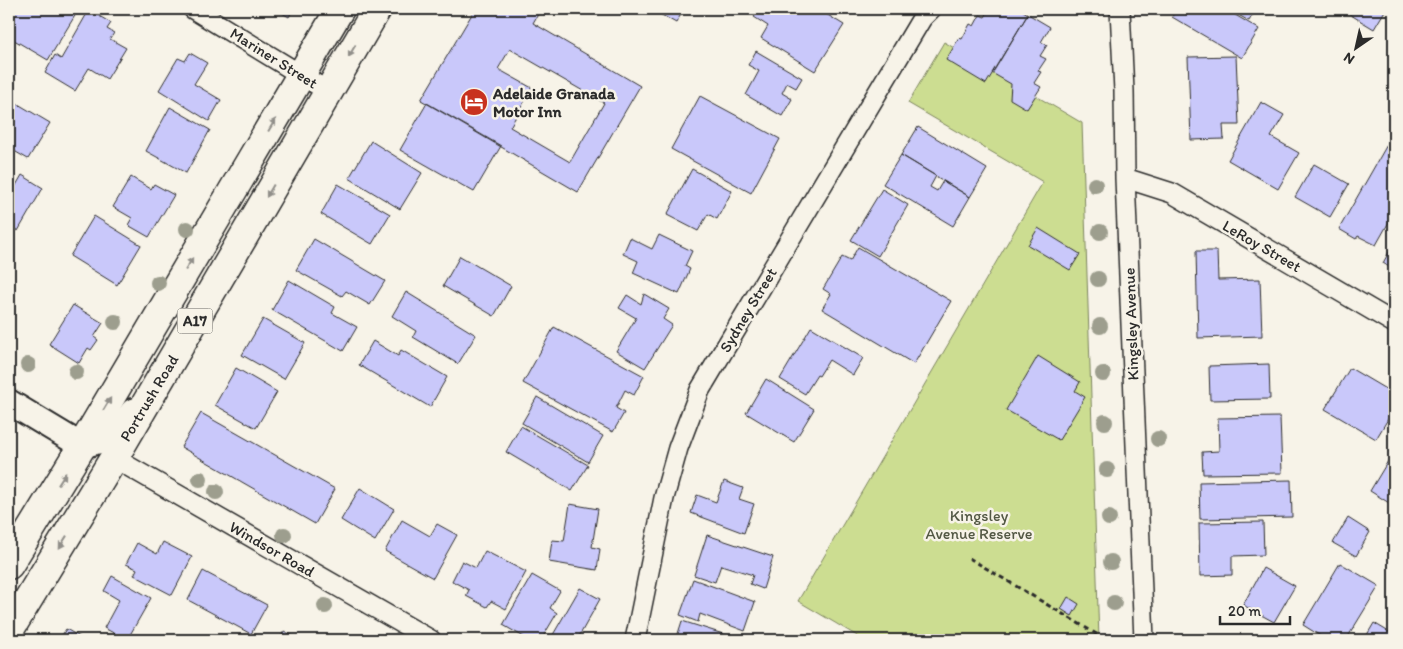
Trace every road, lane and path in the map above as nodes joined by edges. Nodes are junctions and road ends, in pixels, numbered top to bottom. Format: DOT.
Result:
graph roads {
  1 [pos="193,9"];
  2 [pos="340,9"];
  3 [pos="377,9"];
  4 [pos="931,9"];
  5 [pos="1120,9"];
  6 [pos="301,75"];
  7 [pos="329,92"];
  8 [pos="1126,178"];
  9 [pos="1394,323"];
  10 [pos="166,370"];
  11 [pos="9,402"];
  12 [pos="82,446"];
  13 [pos="114,458"];
  14 [pos="85,507"];
  15 [pos="969,558"];
  16 [pos="9,565"];
  17 [pos="9,631"];
  18 [pos="1098,635"];
  19 [pos="431,640"];
  20 [pos="635,640"];
  21 [pos="1144,640"];
  1 -- 6 [label="street, Mariner Street"];
  2 -- 6 [label="highway, Portrush Road / A17"];
  3 -- 7 [label="highway, Portrush Road / A17, one-way"];
  4 -- 20 [label="street, Sydney Street"];
  5 -- 8 [label="street, Kingsley Avenue"];
  6 -- 7 [label="street, Mariner Street"];
  12 -- 6 [label="highway, Portrush Road / A17, one-way"];
  7 -- 10 [label="highway, Portrush Road / A17, one-way"];
  8 -- 9 [label="street, LeRoy Street"];
  8 -- 21 [label="street, Kingsley Avenue"];
  10 -- 12 [label="street"];
  10 -- 13 [label="highway, Portrush Road / A17"];
  11 -- 12 [label="street"];
  12 -- 14 [label="highway"];
  16 -- 12 [label="highway, Portrush Road / A17, one-way"];
  13 -- 14 [label="highway, Portrush Road / A17"];
  13 -- 19 [label="street, Windsor Road"];
  14 -- 17 [label="highway, Portrush Road / A17, one-way"];
  15 -- 18 [label="path"];
}
